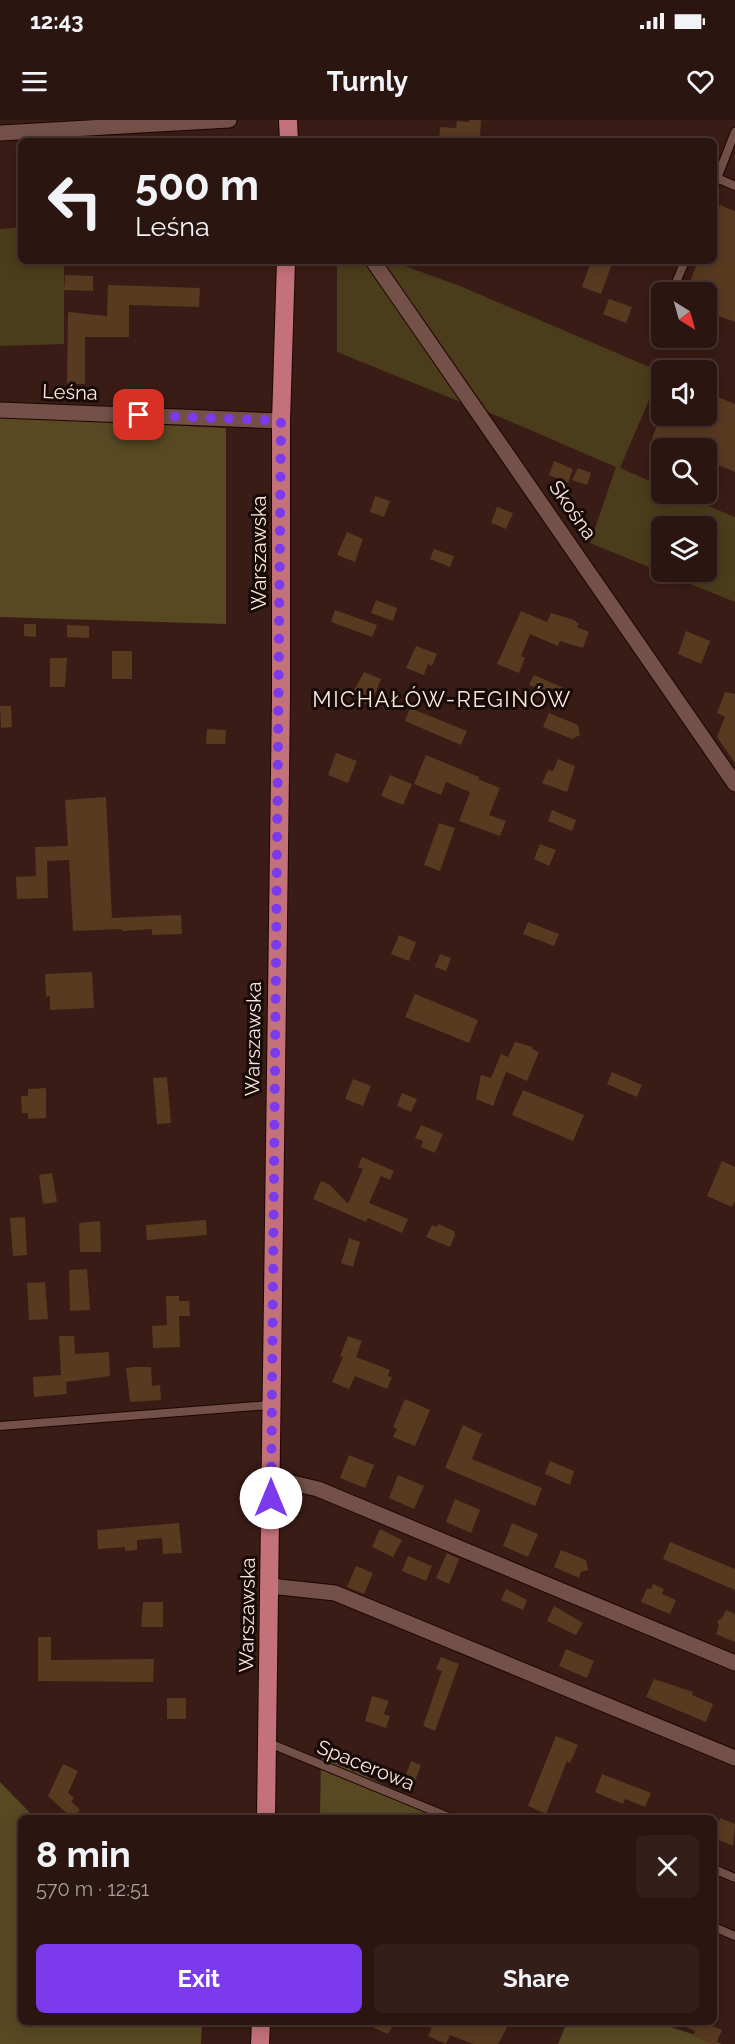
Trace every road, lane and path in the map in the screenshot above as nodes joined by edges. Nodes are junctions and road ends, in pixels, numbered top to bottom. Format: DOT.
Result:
graph roads {
  1 [pos="229,120"];
  2 [pos="288,120"];
  3 [pos="735,132"];
  4 [pos="0,133"];
  5 [pos="289,138"];
  6 [pos="732,147"];
  7 [pos="717,180"];
  8 [pos="717,182"];
  9 [pos="735,186"];
  10 [pos="286,264"];
  11 [pos="375,264"];
  12 [pos="684,264"];
  13 [pos="676,282"];
  14 [pos="0,410"];
  15 [pos="281,421"];
  16 [pos="735,784"];
  17 [pos="270,1405"];
  18 [pos="0,1426"];
  19 [pos="272,1476"];
  20 [pos="270,1586"];
  21 [pos="735,1663"];
  22 [pos="268,1742"];
  23 [pos="735,1758"];
  24 [pos="266,1815"];
  25 [pos="444,1815"];
  26 [pos="717,1870"];
  27 [pos="735,1878"];
  28 [pos="717,1928"];
  29 [pos="735,1936"];
  30 [pos="261,2025"];
  31 [pos="261,2044"];
  1 -- 4 [label="street"];
  2 -- 5 [label="main road"];
  3 -- 6 [label="lane"];
  6 -- 7 [label="lane"];
  8 -- 9 [label="lane"];
  10 -- 15 [label="main road, Warszawska"];
  11 -- 16 [label="street, Skośna"];
  12 -- 13 [label="lane"];
  14 -- 15 [label="street, Leśna"];
  15 -- 17 [label="main road, Warszawska"];
  17 -- 18 [label="lane"];
  17 -- 19 [label="main road, Warszawska"];
  19 -- 20 [label="main road, Warszawska"];
  19 -- 21 [label="street"];
  20 -- 22 [label="main road, Warszawska"];
  20 -- 23 [label="street"];
  22 -- 24 [label="main road, Warszawska"];
  22 -- 25 [label="lane, Spacerowa"];
  26 -- 27 [label="lane"];
  28 -- 29 [label="lane"];
  30 -- 31 [label="main road"];
}
